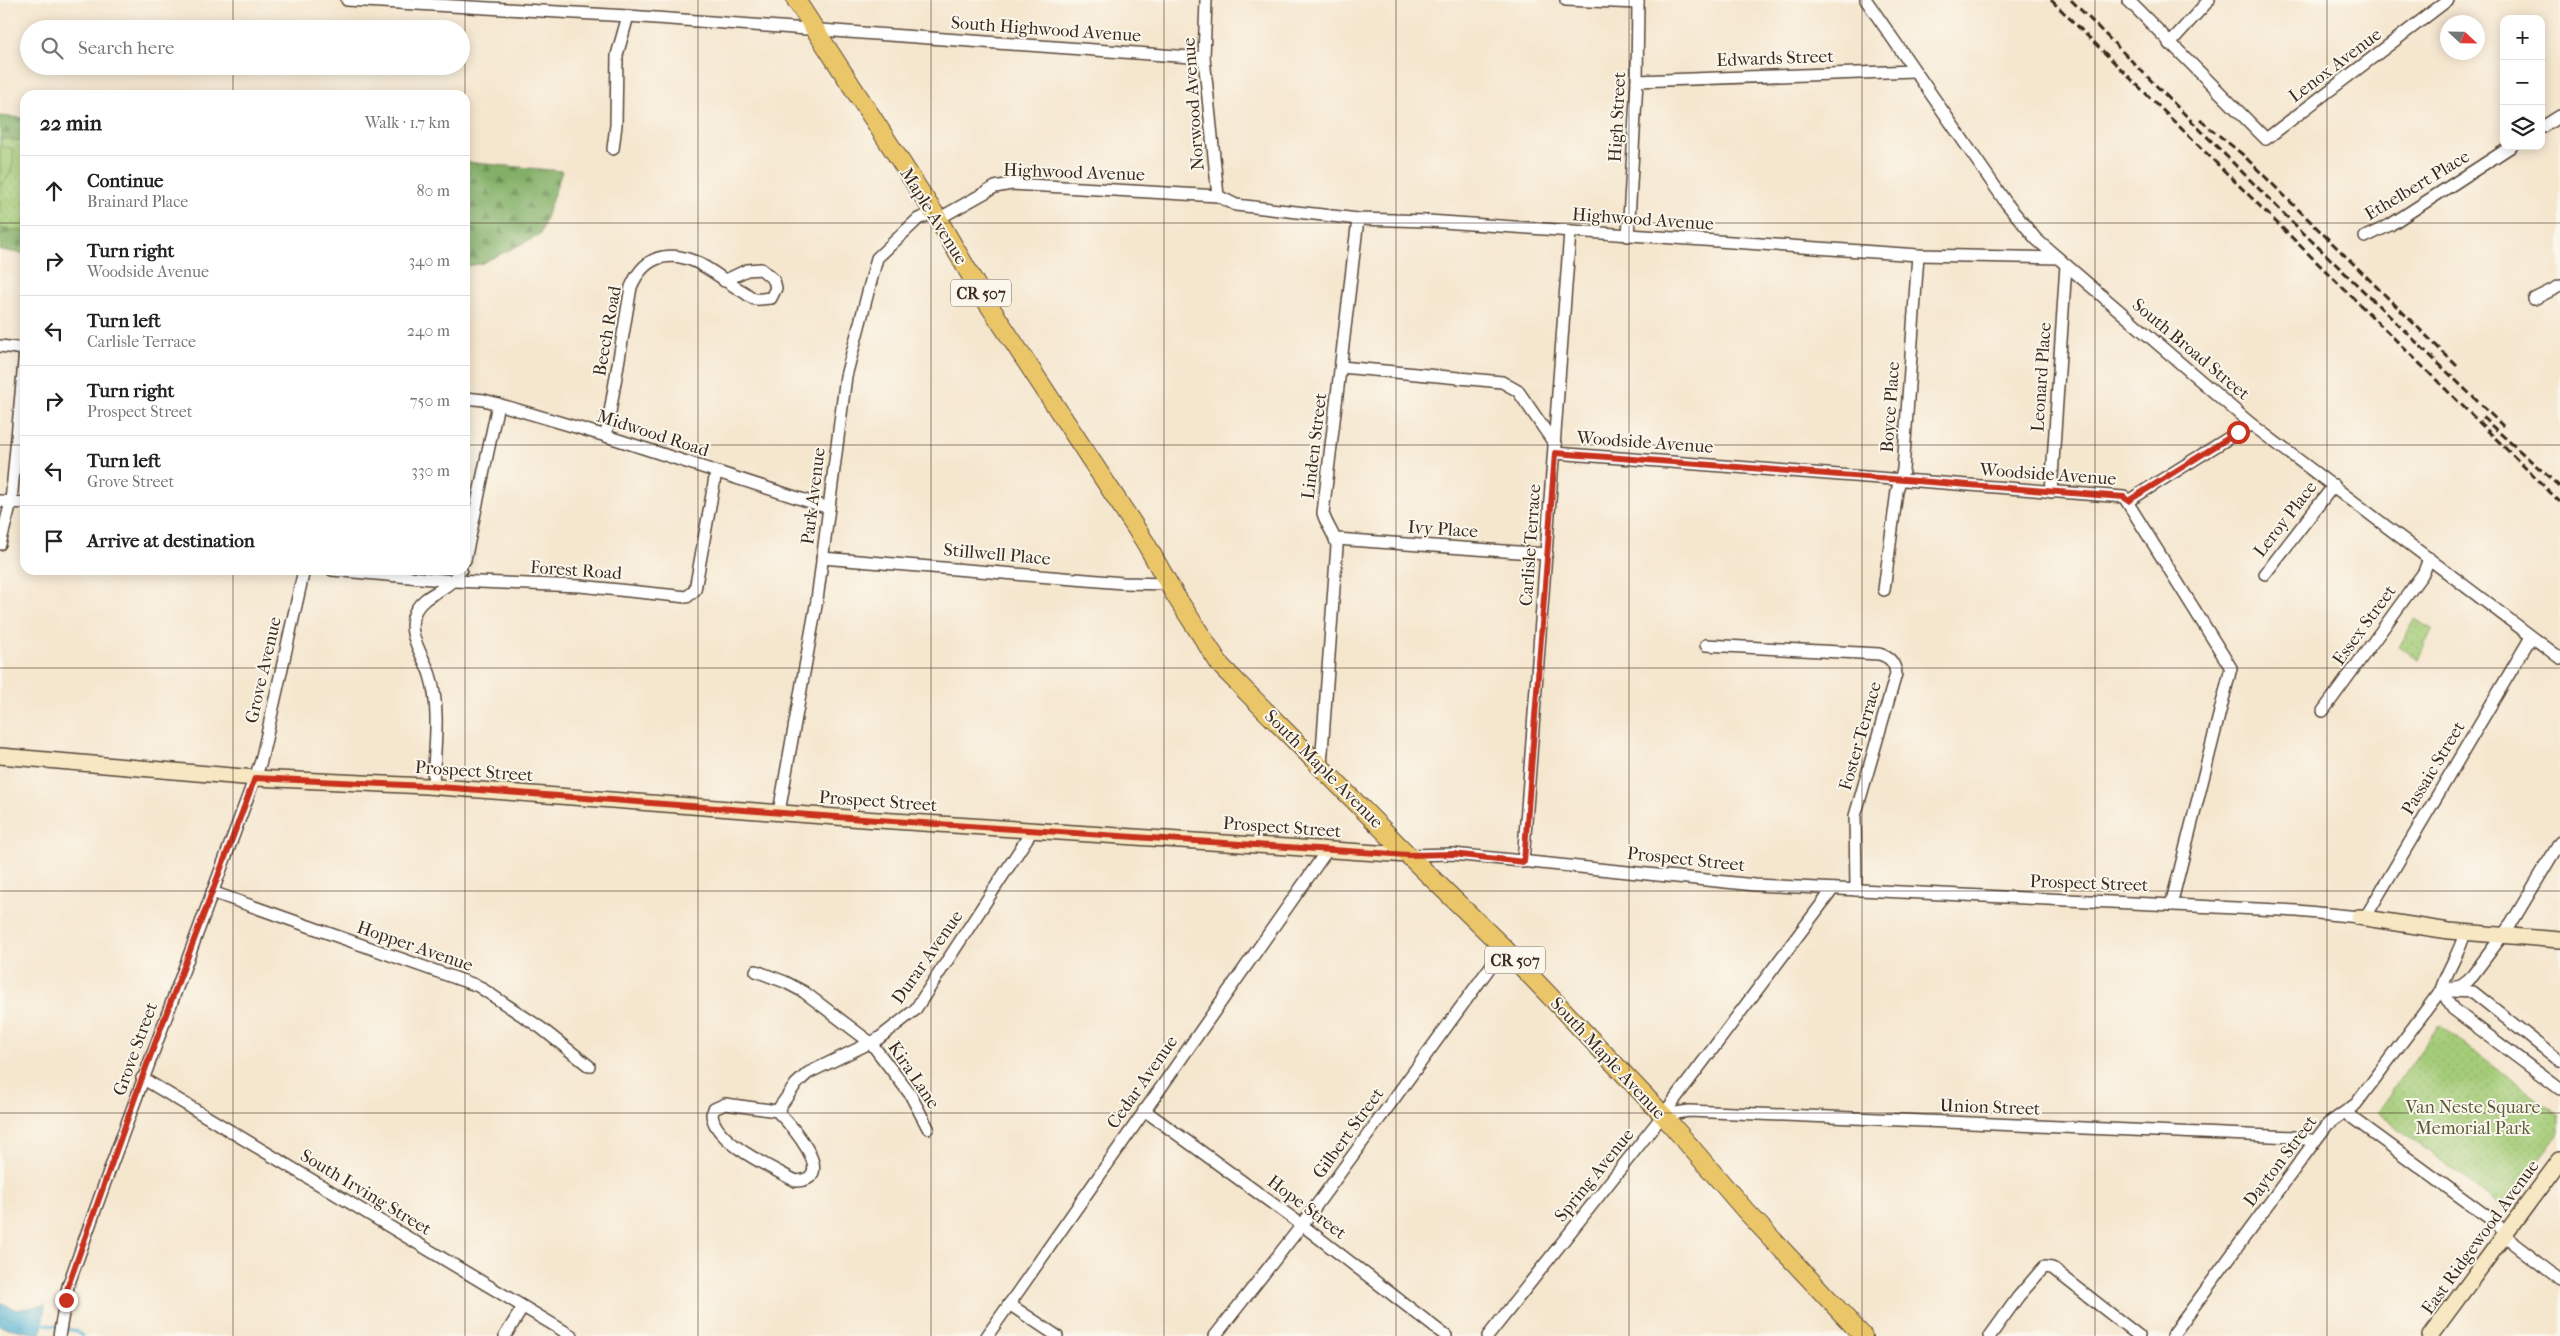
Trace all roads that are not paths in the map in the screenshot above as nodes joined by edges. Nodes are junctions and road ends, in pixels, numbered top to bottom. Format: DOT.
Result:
graph roads {
  1 [pos="347,0"];
  2 [pos="796,0"];
  3 [pos="1206,0"];
  4 [pos="1566,0"];
  5 [pos="1866,0"];
  6 [pos="2128,0"];
  7 [pos="2209,0"];
  8 [pos="2448,0"];
  9 [pos="1638,2"];
  10 [pos="628,16"];
  11 [pos="817,30"];
  12 [pos="2169,44"];
  13 [pos="1204,58"];
  14 [pos="1914,71"];
  15 [pos="1637,81"];
  16 [pos="2560,116"];
  17 [pos="2545,125"];
  18 [pos="613,148"];
  19 [pos="2506,150"];
  20 [pos="1222,198"];
  21 [pos="935,216"];
  22 [pos="1358,219"];
  23 [pos="1570,232"];
  24 [pos="1628,236"];
  25 [pos="2365,237"];
  26 [pos="1918,255"];
  27 [pos="2062,262"];
  28 [pos="724,280"];
  29 [pos="2560,286"];
  30 [pos="2534,299"];
  31 [pos="0,346"];
  32 [pos="20,349"];
  33 [pos="1341,367"];
  34 [pos="20,390"];
  35 [pos="470,399"];
  36 [pos="498,404"];
  37 [pos="2252,424"];
  38 [pos="606,436"];
  39 [pos="1555,449"];
  40 [pos="716,472"];
  41 [pos="1901,480"];
  42 [pos="2334,485"];
  43 [pos="2051,492"];
  44 [pos="6,501"];
  45 [pos="2128,501"];
  46 [pos="20,502"];
  47 [pos="829,508"];
  48 [pos="470,536"];
  49 [pos="1336,539"];
  50 [pos="0,544"];
  51 [pos="1548,554"];
  52 [pos="822,558"];
  53 [pos="2429,558"];
  54 [pos="2265,574"];
  55 [pos="303,575"];
  56 [pos="387,575"];
  57 [pos="458,575"];
  58 [pos="454,581"];
  59 [pos="1169,584"];
  60 [pos="1884,590"];
  61 [pos="2531,637"];
  62 [pos="1706,645"];
  63 [pos="2560,658"];
  64 [pos="2323,711"];
  65 [pos="0,756"];
  66 [pos="1321,765"];
  67 [pos="255,778"];
  68 [pos="433,787"];
  69 [pos="779,812"];
  70 [pos="1032,831"];
  71 [pos="2560,842"];
  72 [pos="1328,849"];
  73 [pos="1408,855"];
  74 [pos="1524,862"];
  75 [pos="1833,889"];
  76 [pos="1856,890"];
  77 [pos="212,892"];
  78 [pos="2171,905"];
  79 [pos="2362,917"];
  80 [pos="2465,932"];
  81 [pos="2502,935"];
  82 [pos="2560,940"];
  83 [pos="1504,948"];
  84 [pos="756,971"];
  85 [pos="2441,990"];
  86 [pos="871,1043"];
  87 [pos="2560,1061"];
  88 [pos="590,1066"];
  89 [pos="142,1078"];
  90 [pos="2560,1089"];
  91 [pos="1144,1110"];
  92 [pos="777,1111"];
  93 [pos="2346,1113"];
  94 [pos="1664,1115"];
  95 [pos="928,1128"];
  96 [pos="2315,1141"];
  97 [pos="2560,1160"];
  98 [pos="1302,1225"];
  99 [pos="2505,1234"];
  100 [pos="2560,1279"];
  101 [pos="1009,1304"];
  102 [pos="523,1307"];
  103 [pos="59,1336"];
  104 [pos="505,1336"];
  105 [pos="572,1336"];
  106 [pos="986,1336"];
  107 [pos="1057,1336"];
  108 [pos="1215,1336"];
  109 [pos="1446,1336"];
  110 [pos="1488,1336"];
  111 [pos="1863,1336"];
  112 [pos="1990,1336"];
  113 [pos="2139,1336"];
  114 [pos="2172,1336"];
  115 [pos="2430,1336"];
  1 -- 10 [label="street, South Highwood Avenue"];
  2 -- 11 [label="main road, Maple Avenue / CR 507"];
  3 -- 13 [label="street, Norwood Avenue"];
  4 -- 9 [label="street"];
  5 -- 14 [label="street, South Broad Street"];
  6 -- 12 [label="street"];
  7 -- 12 [label="street"];
  8 -- 12 [label="street, Lenox Avenue"];
  9 -- 15 [label="street, High Street"];
  10 -- 11 [label="street, South Highwood Avenue"];
  10 -- 18 [label="street"];
  11 -- 13 [label="street, South Highwood Avenue"];
  11 -- 21 [label="main road, Maple Avenue / CR 507"];
  13 -- 20 [label="street, Norwood Avenue"];
  14 -- 15 [label="street, Edwards Street"];
  14 -- 27 [label="street, South Broad Street"];
  15 -- 24 [label="street, High Street"];
  16 -- 17 [label="street"];
  19 -- 25 [label="street, Ethelbert Place"];
  20 -- 21 [label="street, Highwood Avenue"];
  20 -- 22 [label="street, Highwood Avenue"];
  21 -- 47 [label="street, Park Avenue"];
  21 -- 59 [label="main road, Maple Avenue / CR 507"];
  22 -- 23 [label="street, Highwood Avenue"];
  22 -- 33 [label="street, Linden Street"];
  23 -- 24 [label="street, Highwood Avenue"];
  23 -- 39 [label="street, Carlisle Terrace"];
  24 -- 26 [label="street, Highwood Avenue"];
  26 -- 27 [label="street, Highwood Avenue"];
  26 -- 41 [label="street, Boyce Place"];
  27 -- 37 [label="street, South Broad Street"];
  27 -- 43 [label="street, Leonard Place"];
  28 -- 38 [label="street, Beech Road"];
  29 -- 30 [label="street"];
  31 -- 32 [label="street"];
  33 -- 39 [label="street, Woodside Avenue"];
  33 -- 49 [label="street, Linden Street"];
  34 -- 44 [label="street"];
  35 -- 36 [label="street, Midwood Road"];
  36 -- 38 [label="street, Midwood Road"];
  36 -- 48 [label="street"];
  37 -- 42 [label="street, South Broad Street"];
  37 -- 45 [label="street"];
  38 -- 40 [label="street, Midwood Road"];
  39 -- 41 [label="street, Woodside Avenue"];
  39 -- 51 [label="street, Carlisle Terrace"];
  40 -- 47 [label="street, Midwood Road"];
  40 -- 58 [label="street, Forest Road"];
  41 -- 43 [label="street, Woodside Avenue"];
  41 -- 60 [label="street, Boyce Place"];
  42 -- 53 [label="street, South Broad Street"];
  42 -- 54 [label="street, Leroy Place"];
  43 -- 45 [label="street, Woodside Avenue"];
  44 -- 46 [label="street"];
  44 -- 50 [label="street"];
  45 -- 78 [label="street, Woodside Avenue"];
  47 -- 52 [label="street, Park Avenue"];
  49 -- 51 [label="street, Ivy Place"];
  49 -- 66 [label="street"];
  51 -- 74 [label="street, Carlisle Terrace"];
  52 -- 59 [label="street, Stillwell Place"];
  52 -- 69 [label="street, Park Avenue"];
  53 -- 61 [label="street, South Broad Street"];
  53 -- 64 [label="street, Essex Street"];
  55 -- 67 [label="street, Grove Avenue"];
  56 -- 58 [label="street, Forest Road"];
  57 -- 58 [label="street"];
  58 -- 68 [label="street"];
  59 -- 66 [label="main road, South Maple Avenue / CR 507"];
  61 -- 63 [label="street, South Broad Street"];
  61 -- 79 [label="street, Passaic Street"];
  62 -- 76 [label="street, Foster Terrace"];
  65 -- 67 [label="main road, Prospect Street"];
  66 -- 73 [label="main road, South Maple Avenue / CR 507"];
  67 -- 68 [label="main road, Prospect Street"];
  67 -- 77 [label="street, Grove Street"];
  68 -- 69 [label="main road, Prospect Street"];
  69 -- 70 [label="main road, Prospect Street"];
  70 -- 72 [label="main road, Prospect Street"];
  70 -- 86 [label="street, Durar Avenue"];
  71 -- 81 [label="street"];
  72 -- 73 [label="main road, Prospect Street"];
  72 -- 91 [label="street, Cedar Avenue"];
  73 -- 74 [label="street, Prospect Street"];
  73 -- 83 [label="main road, South Maple Avenue / CR 507"];
  74 -- 75 [label="street, Prospect Street"];
  75 -- 76 [label="street, Prospect Street"];
  75 -- 94 [label="street, Spring Avenue"];
  76 -- 78 [label="street, Prospect Street"];
  77 -- 88 [label="street, Hopper Avenue"];
  77 -- 89 [label="street, Grove Street"];
  78 -- 79 [label="street, Prospect Street"];
  79 -- 80 [label="main road, Prospect Street"];
  80 -- 81 [label="main road, Prospect Street"];
  80 -- 85 [label="street, Dayton Street"];
  81 -- 82 [label="main road, Prospect Street"];
  81 -- 85 [label="street"];
  83 -- 94 [label="main road, South Maple Avenue / CR 507"];
  83 -- 98 [label="street, Gilbert Street"];
  84 -- 86 [label="street, Kira Lane"];
  85 -- 87 [label="street"];
  85 -- 90 [label="street"];
  85 -- 93 [label="street, Dayton Street"];
  86 -- 92 [label="street, Durar Avenue"];
  86 -- 95 [label="street, Kira Lane"];
  89 -- 102 [label="street, South Irving Street"];
  89 -- 103 [label="street, Grove Street"];
  91 -- 98 [label="street, Hope Street"];
  91 -- 101 [label="street, Cedar Avenue"];
  92 -- 92 [label="street"];
  93 -- 96 [label="street, Dayton Street"];
  93 -- 99 [label="street"];
  94 -- 96 [label="street, Union Street"];
  94 -- 110 [label="street, Spring Avenue"];
  94 -- 111 [label="main road, South Maple Avenue / CR 507"];
  96 -- 114 [label="street, Dayton Street"];
  97 -- 99 [label="main road, East Ridgewood Avenue"];
  98 -- 108 [label="street, Gilbert Street"];
  98 -- 109 [label="street, Hope Street"];
  99 -- 100 [label="street"];
  99 -- 115 [label="main road, East Ridgewood Avenue"];
  101 -- 106 [label="street, Cedar Avenue"];
  101 -- 107 [label="street"];
  102 -- 104 [label="street"];
  102 -- 105 [label="street, South Irving Street"];
  112 -- 113 [label="street"];
}
